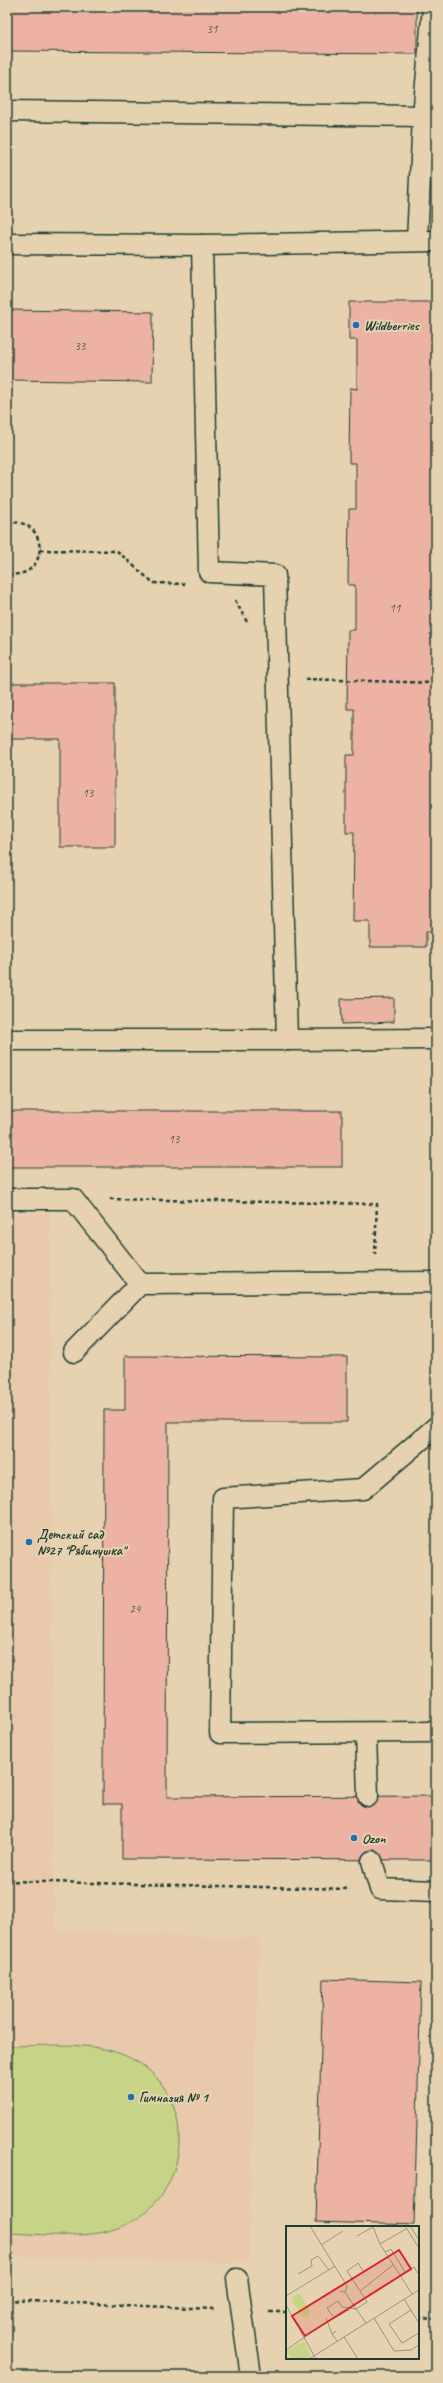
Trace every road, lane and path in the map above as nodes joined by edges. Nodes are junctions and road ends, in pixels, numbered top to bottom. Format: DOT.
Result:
graph roads {
  1 [pos="433,7"];
  2 [pos="7,111"];
  3 [pos="423,116"];
  4 [pos="427,241"];
  5 [pos="7,244"];
  6 [pos="202,245"];
  7 [pos="7,523"];
  8 [pos="40,550"];
  9 [pos="7,574"];
  10 [pos="190,584"];
  11 [pos="231,593"];
  12 [pos="250,628"];
  13 [pos="276,677"];
  14 [pos="436,683"];
  15 [pos="7,1040"];
  16 [pos="288,1040"];
  17 [pos="436,1040"];
  18 [pos="7,1199"];
  19 [pos="73,1199"];
  20 [pos="375,1256"];
  21 [pos="436,1282"];
  22 [pos="140,1284"];
  23 [pos="74,1352"];
  24 [pos="436,1428"];
  25 [pos="436,1732"];
  26 [pos="366,1734"];
  27 [pos="368,1796"];
  28 [pos="372,1861"];
  29 [pos="7,1881"];
  30 [pos="380,1889"];
  31 [pos="436,1891"];
  32 [pos="237,2280"];
  33 [pos="7,2300"];
  34 [pos="217,2309"];
  35 [pos="264,2312"];
  36 [pos="286,2312"];
  37 [pos="419,2318"];
  38 [pos="436,2319"];
  39 [pos="251,2376"];
  1 -- 3 [label="lane"];
  2 -- 3 [label="lane"];
  3 -- 4 [label="lane"];
  4 -- 6 [label="lane"];
  5 -- 6 [label="lane"];
  6 -- 13 [label="lane"];
  7 -- 8 [label="path"];
  8 -- 9 [label="path"];
  8 -- 10 [label="path"];
  11 -- 12 [label="path"];
  13 -- 14 [label="path"];
  13 -- 16 [label="lane"];
  15 -- 16 [label="lane"];
  16 -- 17 [label="lane"];
  18 -- 19 [label="lane"];
  19 -- 20 [label="path"];
  19 -- 22 [label="lane"];
  21 -- 22 [label="lane"];
  22 -- 23 [label="lane"];
  24 -- 26 [label="lane"];
  25 -- 26 [label="lane"];
  26 -- 27 [label="lane"];
  28 -- 30 [label="lane"];
  29 -- 30 [label="path"];
  30 -- 31 [label="lane"];
  32 -- 39 [label="lane"];
  33 -- 34 [label="path"];
  35 -- 36 [label="path"];
  37 -- 38 [label="path"];
}
